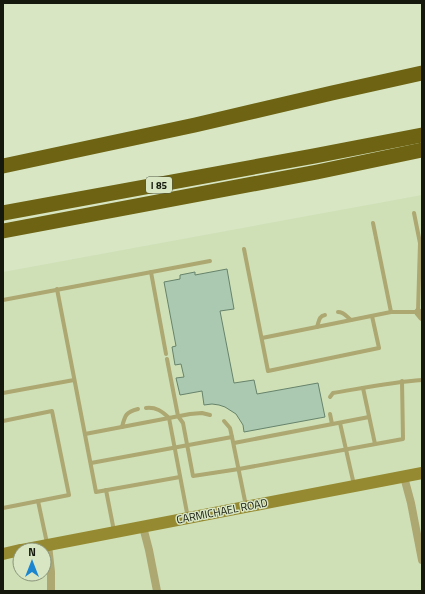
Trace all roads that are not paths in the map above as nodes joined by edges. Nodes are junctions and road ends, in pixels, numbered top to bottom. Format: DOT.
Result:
graph roads {
  1 [pos="422,72"];
  2 [pos="422,135"];
  3 [pos="422,150"];
  4 [pos="3,166"];
  5 [pos="3,213"];
  6 [pos="414,213"];
  7 [pos="373,223"];
  8 [pos="3,231"];
  9 [pos="421,243"];
  10 [pos="244,249"];
  11 [pos="210,261"];
  12 [pos="151,272"];
  13 [pos="57,289"];
  14 [pos="3,300"];
  15 [pos="338,312"];
  16 [pos="391,312"];
  17 [pos="325,314"];
  18 [pos="421,314"];
  19 [pos="372,316"];
  20 [pos="351,320"];
  21 [pos="317,327"];
  22 [pos="262,338"];
  23 [pos="166,354"];
  24 [pos="167,359"];
  25 [pos="74,380"];
  26 [pos="422,380"];
  27 [pos="402,381"];
  28 [pos="363,388"];
  29 [pos="3,393"];
  30 [pos="330,397"];
  31 [pos="146,408"];
  32 [pos="138,409"];
  33 [pos="330,414"];
  34 [pos="210,415"];
  35 [pos="178,416"];
  36 [pos="369,417"];
  37 [pos="169,418"];
  38 [pos="3,421"];
  39 [pos="224,421"];
  40 [pos="340,422"];
  41 [pos="332,424"];
  42 [pos="122,427"];
  43 [pos="85,434"];
  44 [pos="232,437"];
  45 [pos="234,443"];
  46 [pos="375,444"];
  47 [pos="187,446"];
  48 [pos="175,448"];
  49 [pos="346,450"];
  50 [pos="91,463"];
  51 [pos="239,469"];
  52 [pos="422,473"];
  53 [pos="180,477"];
  54 [pos="404,477"];
  55 [pos="354,486"];
  56 [pos="106,490"];
  57 [pos="38,501"];
  58 [pos="246,507"];
  59 [pos="3,508"];
  60 [pos="188,518"];
  61 [pos="143,526"];
  62 [pos="114,532"];
  63 [pos="47,542"];
  64 [pos="52,544"];
  65 [pos="422,560"];
  66 [pos="157,591"];
  1 -- 4 [label="highway"];
  2 -- 5 [label="highway, I 85"];
  3 -- 8 [label="highway"];
  6 -- 9 [label="lane"];
  7 -- 16 [label="lane"];
  9 -- 18 [label="lane"];
  10 -- 22 [label="lane"];
  11 -- 12 [label="lane"];
  12 -- 13 [label="lane"];
  12 -- 23 [label="lane"];
  13 -- 14 [label="lane"];
  13 -- 25 [label="lane"];
  15 -- 20 [label="lane"];
  16 -- 18 [label="lane"];
  16 -- 19 [label="lane"];
  17 -- 21 [label="lane"];
  19 -- 20 [label="lane"];
  19 -- 22 [label="lane"];
  20 -- 21 [label="lane"];
  21 -- 22 [label="lane"];
  24 -- 35 [label="lane"];
  25 -- 29 [label="lane"];
  25 -- 43 [label="lane"];
  26 -- 27 [label="lane"];
  27 -- 28 [label="lane"];
  27 -- 46 [label="lane"];
  28 -- 30 [label="lane"];
  28 -- 36 [label="lane"];
  31 -- 37 [label="lane"];
  32 -- 42 [label="lane"];
  33 -- 41 [label="lane"];
  34 -- 35 [label="lane"];
  35 -- 37 [label="lane"];
  35 -- 47 [label="lane"];
  36 -- 40 [label="lane"];
  36 -- 46 [label="lane"];
  37 -- 42 [label="lane"];
  37 -- 48 [label="lane"];
  38 -- 57 [label="lane"];
  39 -- 44 [label="lane"];
  40 -- 41 [label="lane"];
  40 -- 49 [label="lane"];
  41 -- 45 [label="lane"];
  42 -- 43 [label="lane"];
  43 -- 50 [label="lane"];
  44 -- 45 [label="lane"];
  44 -- 47 [label="lane"];
  45 -- 51 [label="lane"];
  46 -- 49 [label="lane"];
  47 -- 48 [label="lane"];
  47 -- 51 [label="lane"];
  48 -- 50 [label="lane"];
  48 -- 53 [label="lane"];
  49 -- 51 [label="lane"];
  49 -- 55 [label="lane"];
  50 -- 56 [label="lane"];
  51 -- 58 [label="lane"];
  52 -- 54 [label="street, CARMICHAEL ROAD"];
  53 -- 56 [label="lane"];
  53 -- 60 [label="lane"];
  54 -- 55 [label="street, CARMICHAEL ROAD"];
  54 -- 65 [label="street"];
  55 -- 58 [label="street, CARMICHAEL ROAD"];
  56 -- 62 [label="lane"];
  57 -- 59 [label="lane"];
  57 -- 63 [label="lane"];
  58 -- 60 [label="street, CARMICHAEL ROAD"];
  60 -- 61 [label="street, CARMICHAEL ROAD"];
  61 -- 62 [label="street, CARMICHAEL ROAD"];
  61 -- 66 [label="street"];
  62 -- 64 [label="street, CARMICHAEL ROAD"];
}
